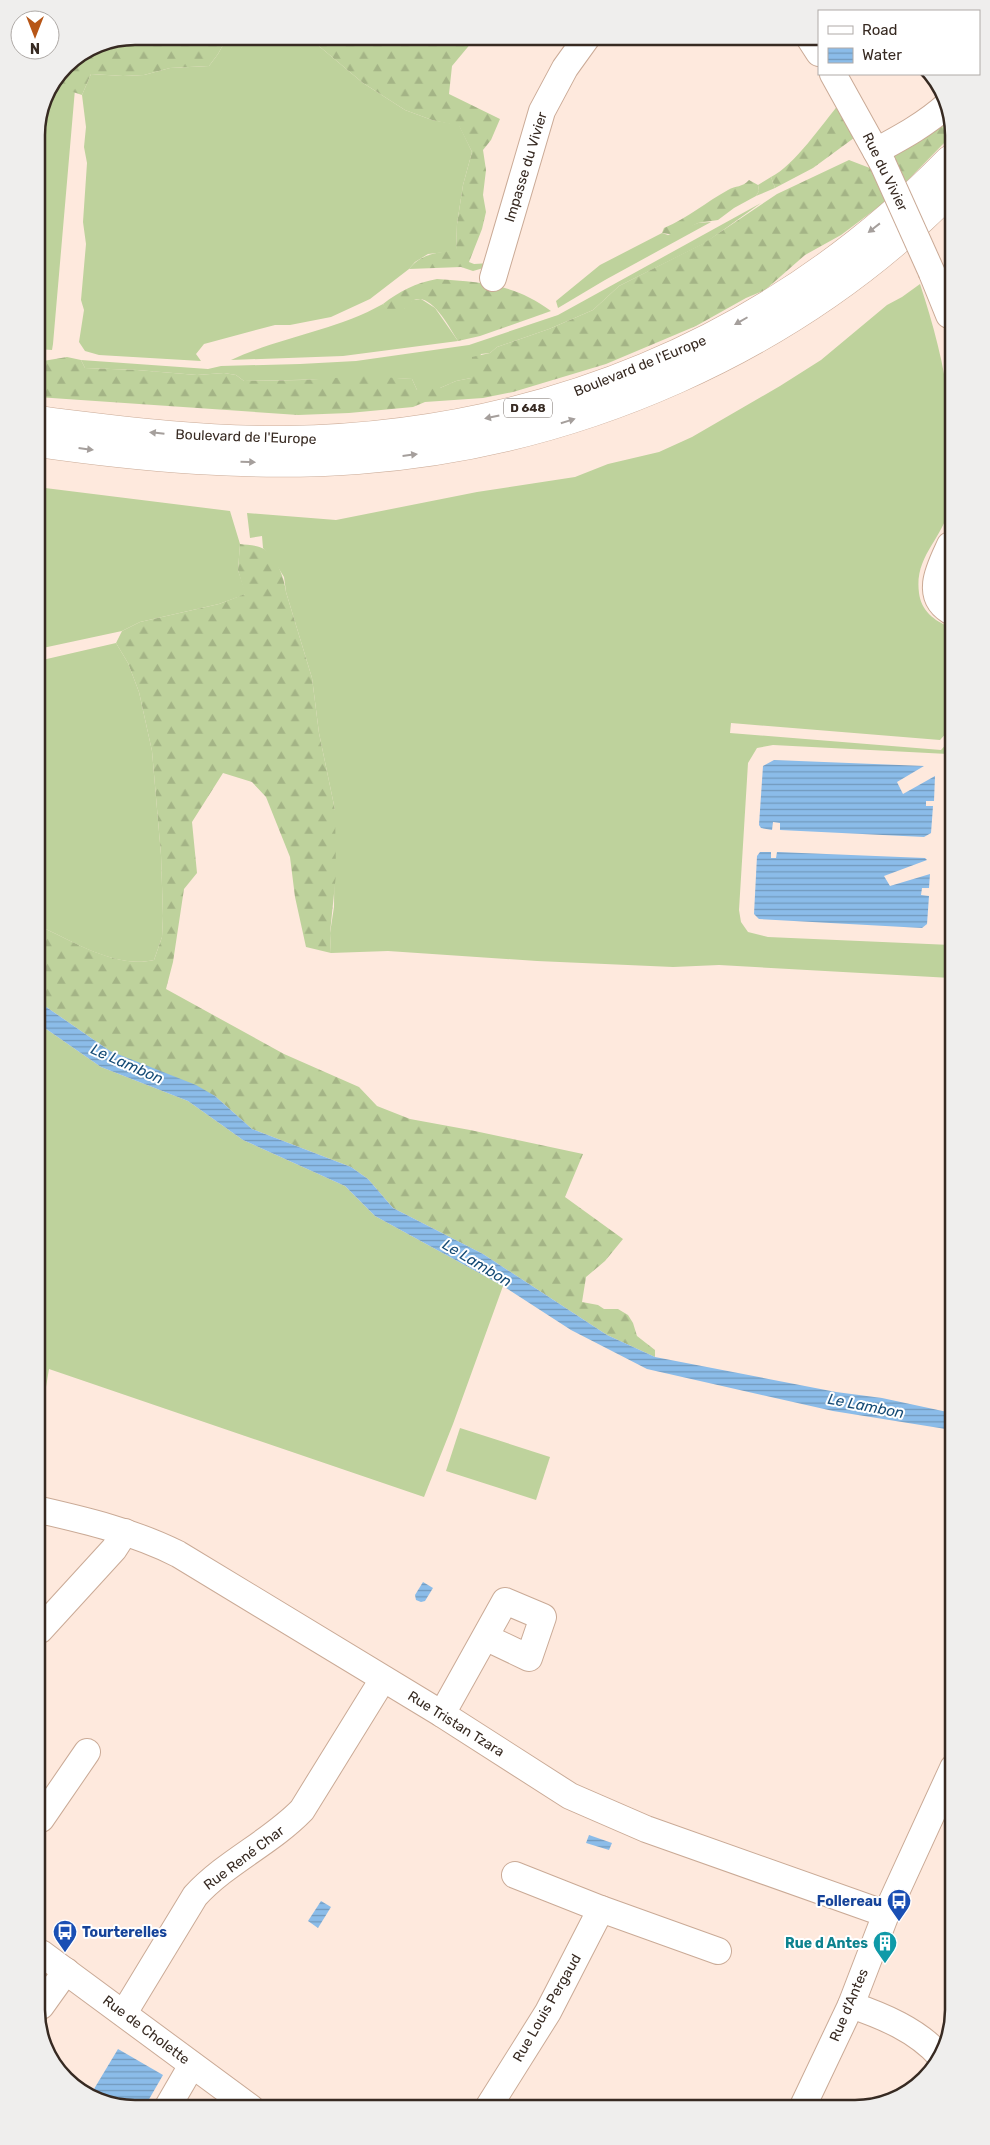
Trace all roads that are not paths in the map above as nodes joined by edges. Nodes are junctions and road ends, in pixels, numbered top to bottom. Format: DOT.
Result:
graph roads {
  1 [pos="582,45"];
  2 [pos="834,75"];
  3 [pos="942,110"];
  4 [pos="879,157"];
  5 [pos="945,164"];
  6 [pos="945,197"];
  7 [pos="493,278"];
  8 [pos="945,306"];
  9 [pos="45,421"];
  10 [pos="45,444"];
  11 [pos="945,558"];
  12 [pos="945,606"];
  13 [pos="45,1511"];
  14 [pos="125,1532"];
  15 [pos="45,1625"];
  16 [pos="485,1636"];
  17 [pos="383,1679"];
  18 [pos="442,1714"];
  19 [pos="87,1752"];
  20 [pos="945,1785"];
  21 [pos="45,1813"];
  22 [pos="515,1875"];
  23 [pos="602,1909"];
  24 [pos="886,1914"];
  25 [pos="718,1951"];
  26 [pos="45,1956"];
  27 [pos="66,1971"];
  28 [pos="45,2002"];
  29 [pos="851,2005"];
  30 [pos="124,2013"];
  31 [pos="935,2051"];
  32 [pos="192,2065"];
  33 [pos="172,2100"];
  34 [pos="240,2100"];
  35 [pos="493,2100"];
  36 [pos="806,2100"];
  1 -- 7 [label="street, Impasse du Vivier"];
  2 -- 4 [label="street, Rue du Vivier"];
  3 -- 4 [label="street"];
  4 -- 8 [label="street, Rue du Vivier, bridge"];
  5 -- 9 [label="highway, Boulevard de l'Europe / D 648, one-way"];
  10 -- 6 [label="highway, Boulevard de l'Europe / D 648, one-way"];
  11 -- 12 [label="street"];
  13 -- 14 [label="street, Rue Tristan Tzara"];
  14 -- 15 [label="street"];
  14 -- 17 [label="street, Rue Tristan Tzara"];
  16 -- 18 [label="street"];
  17 -- 18 [label="street, Rue Tristan Tzara"];
  17 -- 30 [label="street, Rue René Char"];
  18 -- 24 [label="street, Rue Tristan Tzara"];
  19 -- 21 [label="street"];
  20 -- 24 [label="street, Rue d'Antes"];
  22 -- 23 [label="street"];
  23 -- 25 [label="street"];
  23 -- 35 [label="street, Rue Louis Pergaud"];
  24 -- 29 [label="street, Rue d'Antes"];
  26 -- 27 [label="street, Rue de Cholette"];
  27 -- 28 [label="street"];
  27 -- 30 [label="street, Rue de Cholette"];
  29 -- 31 [label="street"];
  29 -- 36 [label="street, Rue d'Antes"];
  30 -- 32 [label="street, Rue de Cholette"];
  32 -- 33 [label="street"];
  32 -- 34 [label="street, Rue de Cholette"];
}
